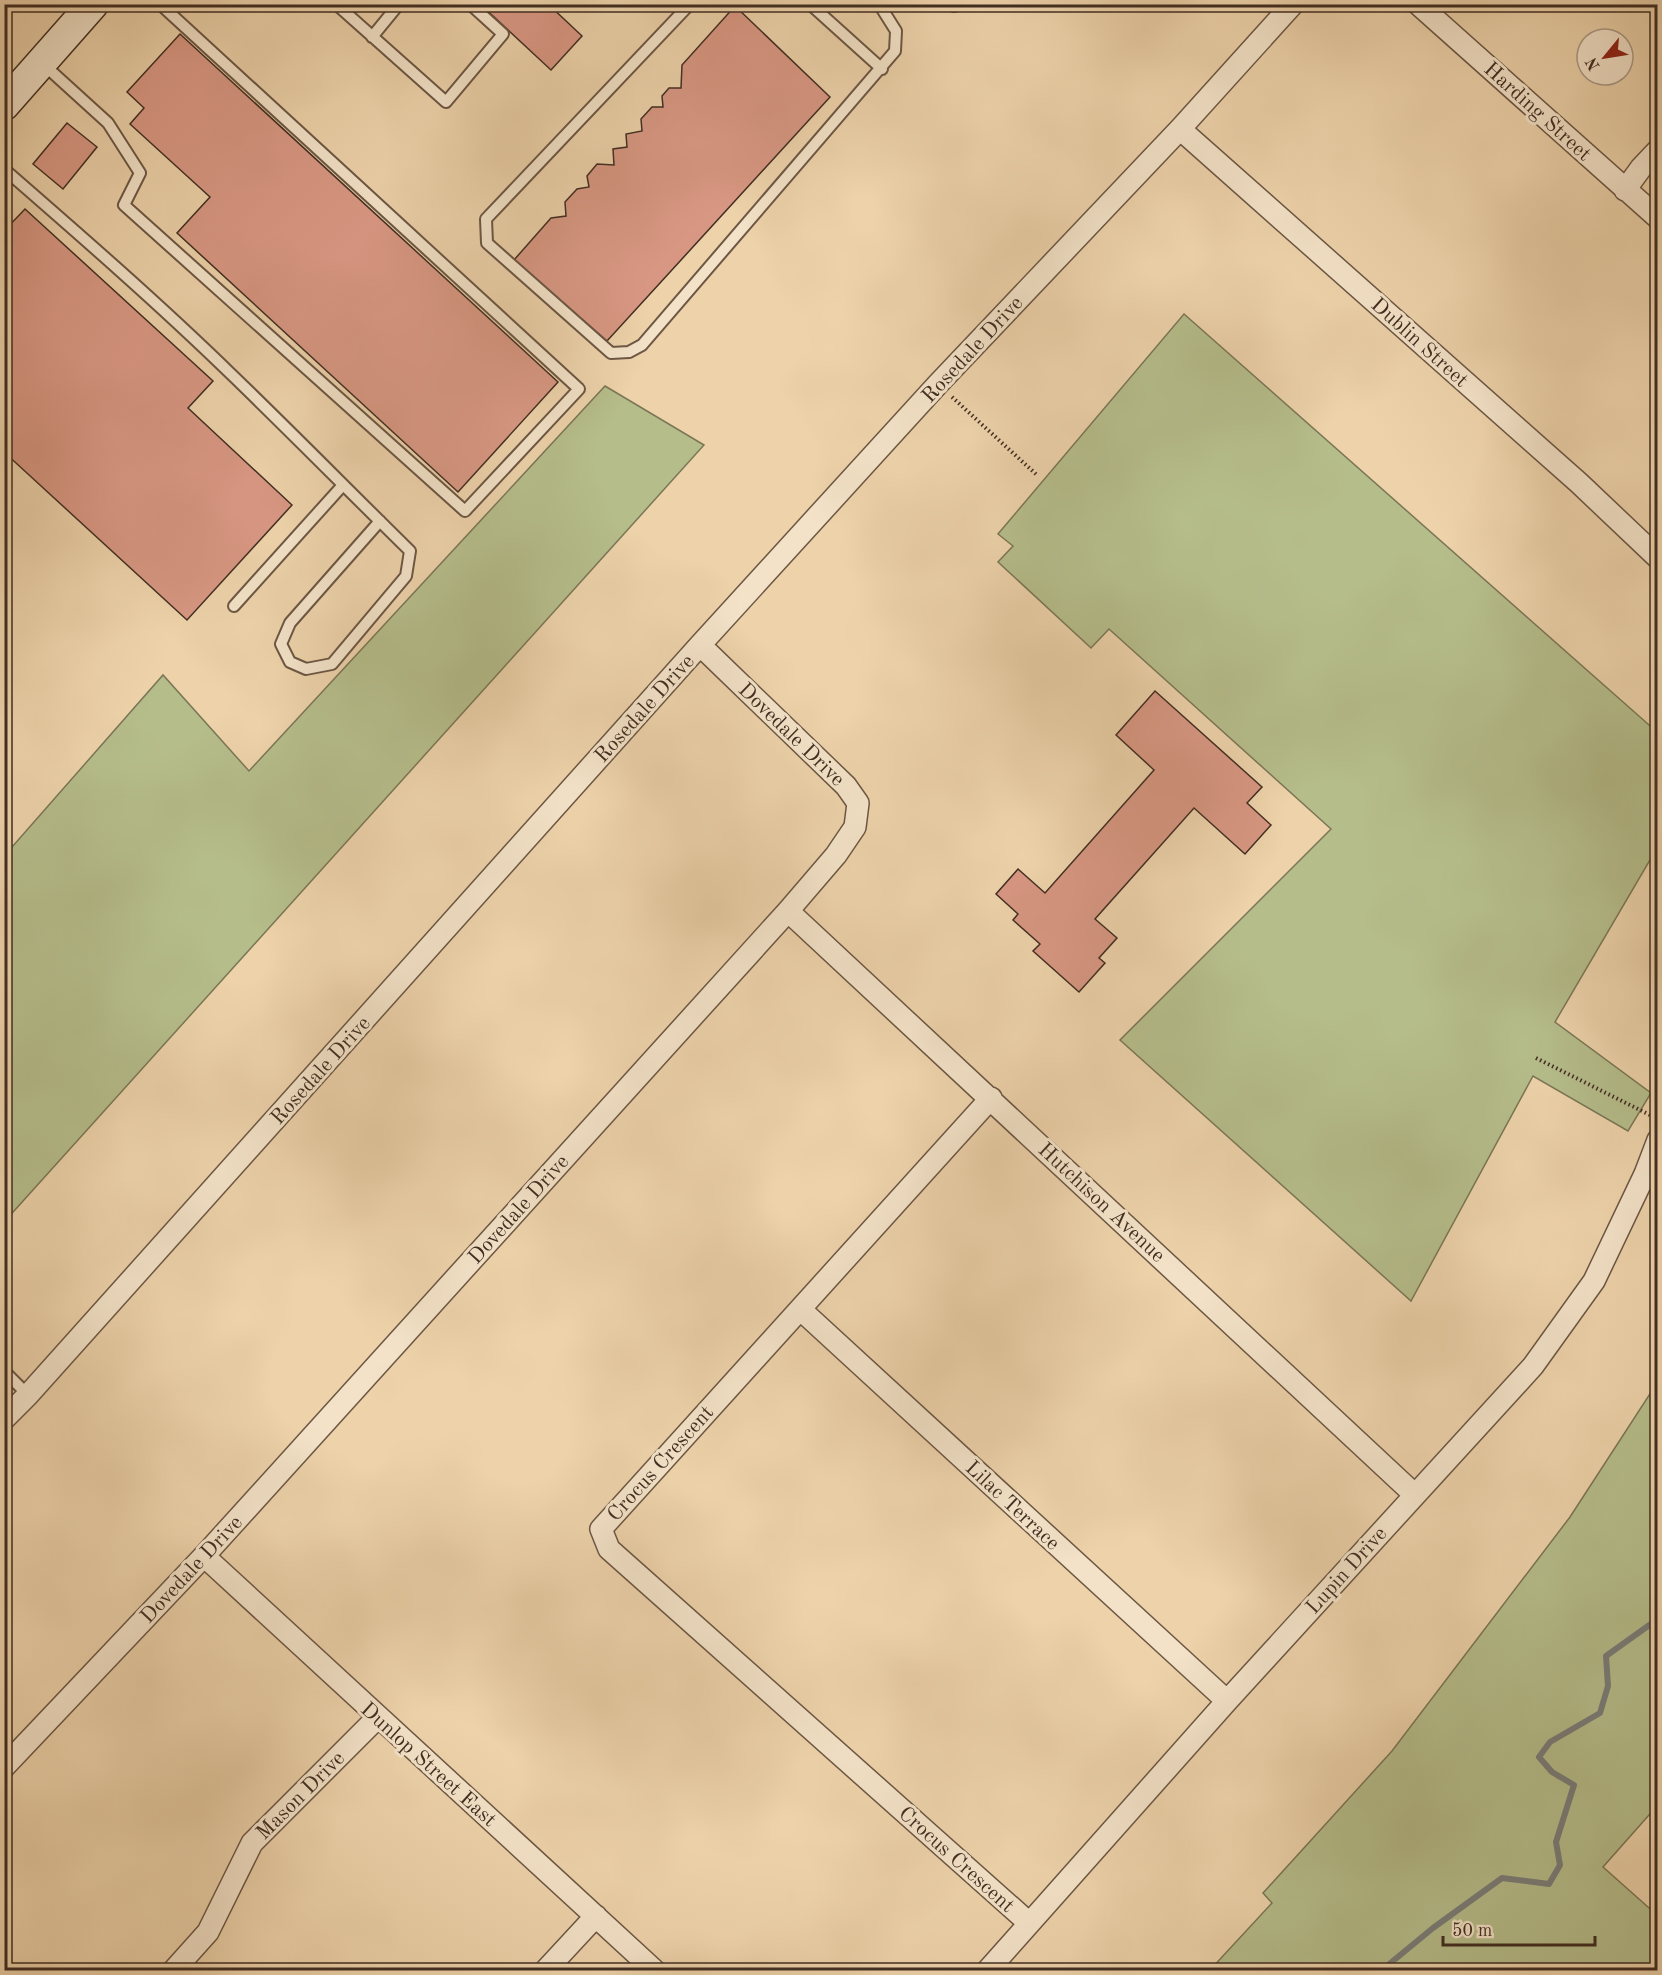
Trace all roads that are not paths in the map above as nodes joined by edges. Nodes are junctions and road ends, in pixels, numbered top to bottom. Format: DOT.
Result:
graph roads {
  1 [pos="93,4"];
  2 [pos="160,4"];
  3 [pos="336,4"];
  4 [pos="399,4"];
  5 [pos="470,4"];
  6 [pos="690,4"];
  7 [pos="810,4"];
  8 [pos="879,4"];
  9 [pos="1293,4"];
  10 [pos="1418,4"];
  11 [pos="372,37"];
  12 [pos="42,63"];
  13 [pos="882,69"];
  14 [pos="5,104"];
  15 [pos="1180,129"];
  16 [pos="1658,150"];
  17 [pos="4,169"];
  18 [pos="1625,189"];
  19 [pos="1658,218"];
  20 [pos="343,485"];
  21 [pos="380,521"];
  22 [pos="1658,558"];
  23 [pos="234,606"];
  24 [pos="700,645"];
  25 [pos="788,911"];
  26 [pos="991,1098"];
  27 [pos="1658,1140"];
  28 [pos="800,1308"];
  29 [pos="4,1371"];
  30 [pos="28,1395"];
  31 [pos="4,1419"];
  32 [pos="1415,1495"];
  33 [pos="204,1556"];
  34 [pos="1227,1701"];
  35 [pos="378,1717"];
  36 [pos="9,1753"];
  37 [pos="596,1916"];
  38 [pos="1029,1923"];
  39 [pos="174,1971"];
  40 [pos="546,1971"];
  41 [pos="654,1971"];
  42 [pos="988,1971"];
  1 -- 12 [label="main road"];
  2 -- 12 [label="lane"];
  3 -- 11 [label="lane"];
  4 -- 11 [label="lane"];
  5 -- 11 [label="lane"];
  6 -- 13 [label="lane"];
  7 -- 13 [label="lane"];
  8 -- 13 [label="lane"];
  9 -- 15 [label="street, Rosedale Drive"];
  10 -- 18 [label="street, Harding Street"];
  12 -- 14 [label="main road"];
  15 -- 22 [label="street, Dublin Street"];
  15 -- 24 [label="street, Rosedale Drive"];
  16 -- 18 [label="street"];
  17 -- 20 [label="lane"];
  18 -- 19 [label="street, Harding Street"];
  20 -- 21 [label="lane"];
  20 -- 23 [label="lane"];
  21 -- 21 [label="lane"];
  24 -- 25 [label="street, Dovedale Drive"];
  24 -- 30 [label="street, Rosedale Drive"];
  25 -- 26 [label="street, Hutchison Avenue"];
  25 -- 33 [label="street, Dovedale Drive"];
  26 -- 28 [label="street, Crocus Crescent"];
  26 -- 32 [label="street, Hutchison Avenue"];
  27 -- 32 [label="street, Lupin Drive"];
  28 -- 34 [label="street, Lilac Terrace"];
  28 -- 38 [label="street, Crocus Crescent"];
  29 -- 30 [label="lane"];
  30 -- 31 [label="street, Rosedale Drive"];
  32 -- 34 [label="street, Lupin Drive"];
  33 -- 35 [label="street, Dunlop Street East"];
  33 -- 36 [label="street, Dovedale Drive"];
  34 -- 38 [label="street, Lupin Drive"];
  35 -- 37 [label="street, Dunlop Street East"];
  35 -- 39 [label="street, Mason Drive"];
  37 -- 40 [label="street"];
  37 -- 41 [label="street, Dunlop Street East"];
  38 -- 42 [label="street, Lupin Drive"];
}
